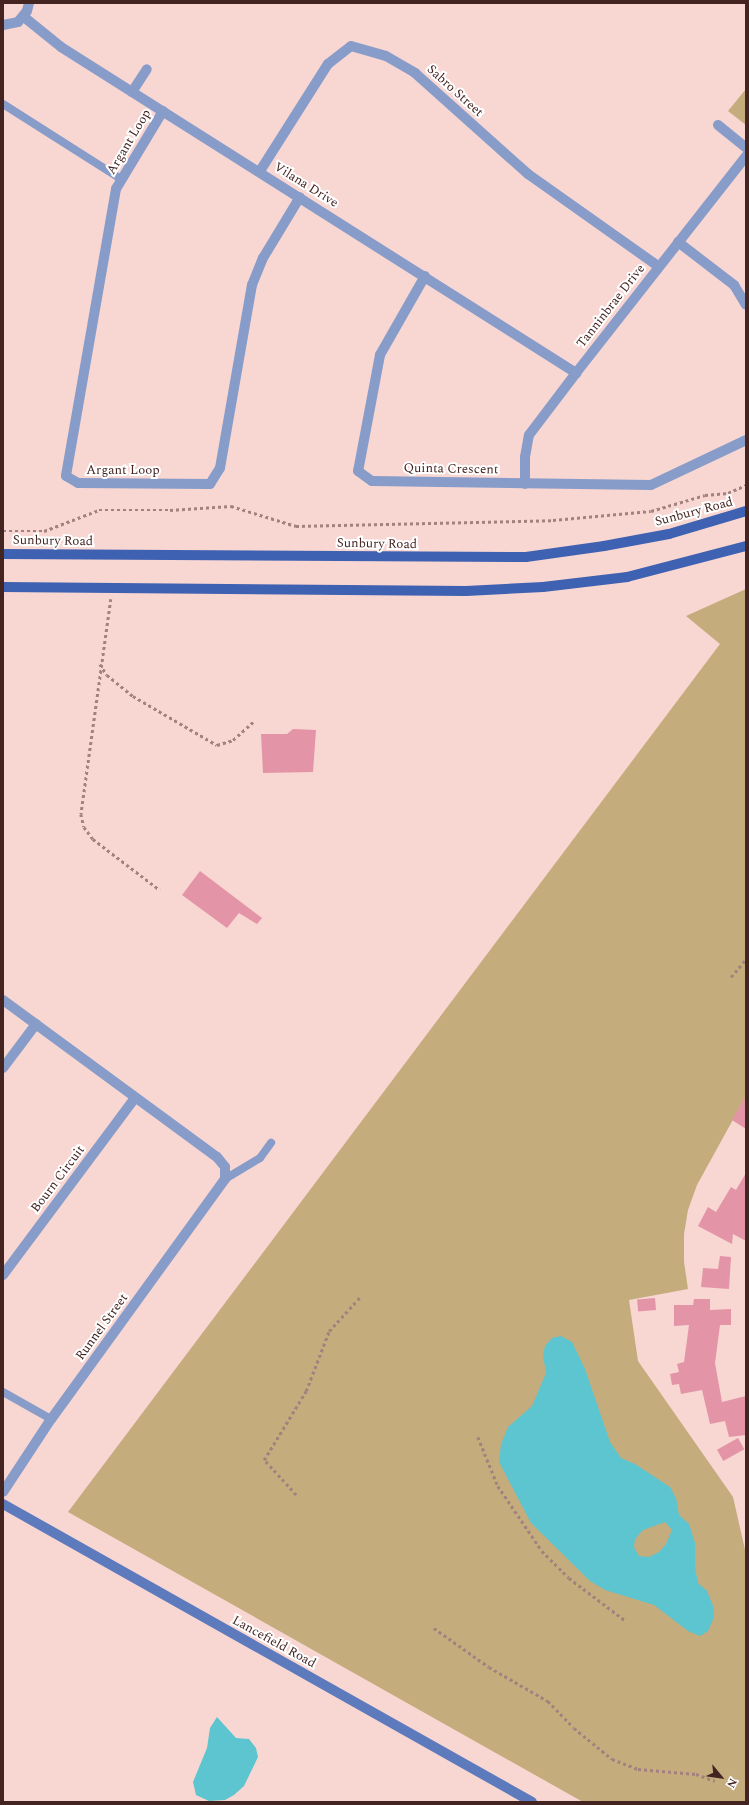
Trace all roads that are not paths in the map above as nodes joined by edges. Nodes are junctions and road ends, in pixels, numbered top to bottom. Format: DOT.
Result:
graph roads {
  1 [pos="29,3"];
  2 [pos="24,17"];
  3 [pos="3,25"];
  4 [pos="147,69"];
  5 [pos="132,92"];
  6 [pos="3,104"];
  7 [pos="163,111"];
  8 [pos="718,125"];
  9 [pos="746,148"];
  10 [pos="746,156"];
  11 [pos="260,171"];
  12 [pos="121,180"];
  13 [pos="300,197"];
  14 [pos="678,242"];
  15 [pos="658,266"];
  16 [pos="425,276"];
  17 [pos="746,305"];
  18 [pos="576,373"];
  19 [pos="746,440"];
  20 [pos="525,484"];
  21 [pos="746,511"];
  22 [pos="746,546"];
  23 [pos="3,554"];
  24 [pos="3,587"];
  25 [pos="3,1000"];
  26 [pos="36,1024"];
  27 [pos="3,1068"];
  28 [pos="134,1098"];
  29 [pos="271,1143"];
  30 [pos="225,1179"];
  31 [pos="3,1275"];
  32 [pos="3,1392"];
  33 [pos="51,1419"];
  34 [pos="3,1492"];
  35 [pos="3,1504"];
  36 [pos="532,1802"];
  1 -- 2 [label="street"];
  2 -- 3 [label="street"];
  2 -- 5 [label="street, Vilana Drive"];
  4 -- 5 [label="street"];
  5 -- 7 [label="street, Vilana Drive"];
  6 -- 12 [label="lane"];
  7 -- 11 [label="street, Vilana Drive"];
  7 -- 12 [label="street, Argant Loop"];
  8 -- 9 [label="street"];
  10 -- 14 [label="street, Tanninbrae Drive"];
  11 -- 13 [label="street, Vilana Drive"];
  11 -- 15 [label="street, Sabro Street"];
  12 -- 13 [label="street, Argant Loop"];
  13 -- 16 [label="street, Vilana Drive"];
  14 -- 15 [label="street, Tanninbrae Drive"];
  14 -- 17 [label="street"];
  15 -- 18 [label="street, Tanninbrae Drive"];
  16 -- 18 [label="street, Vilana Drive"];
  16 -- 20 [label="street, Quinta Crescent"];
  18 -- 20 [label="street, Tanninbrae Drive"];
  19 -- 20 [label="street, Quinta Crescent"];
  21 -- 23 [label="main road, Sunbury Road"];
  22 -- 24 [label="main road"];
  25 -- 26 [label="street"];
  26 -- 27 [label="street"];
  26 -- 28 [label="street"];
  28 -- 30 [label="street"];
  28 -- 31 [label="street, Bourn Circuit"];
  29 -- 30 [label="lane, Runnel Street"];
  30 -- 33 [label="street, Runnel Street"];
  32 -- 33 [label="lane"];
  33 -- 34 [label="street, Runnel Street"];
  35 -- 36 [label="main road, Lancefield Road"];
}
